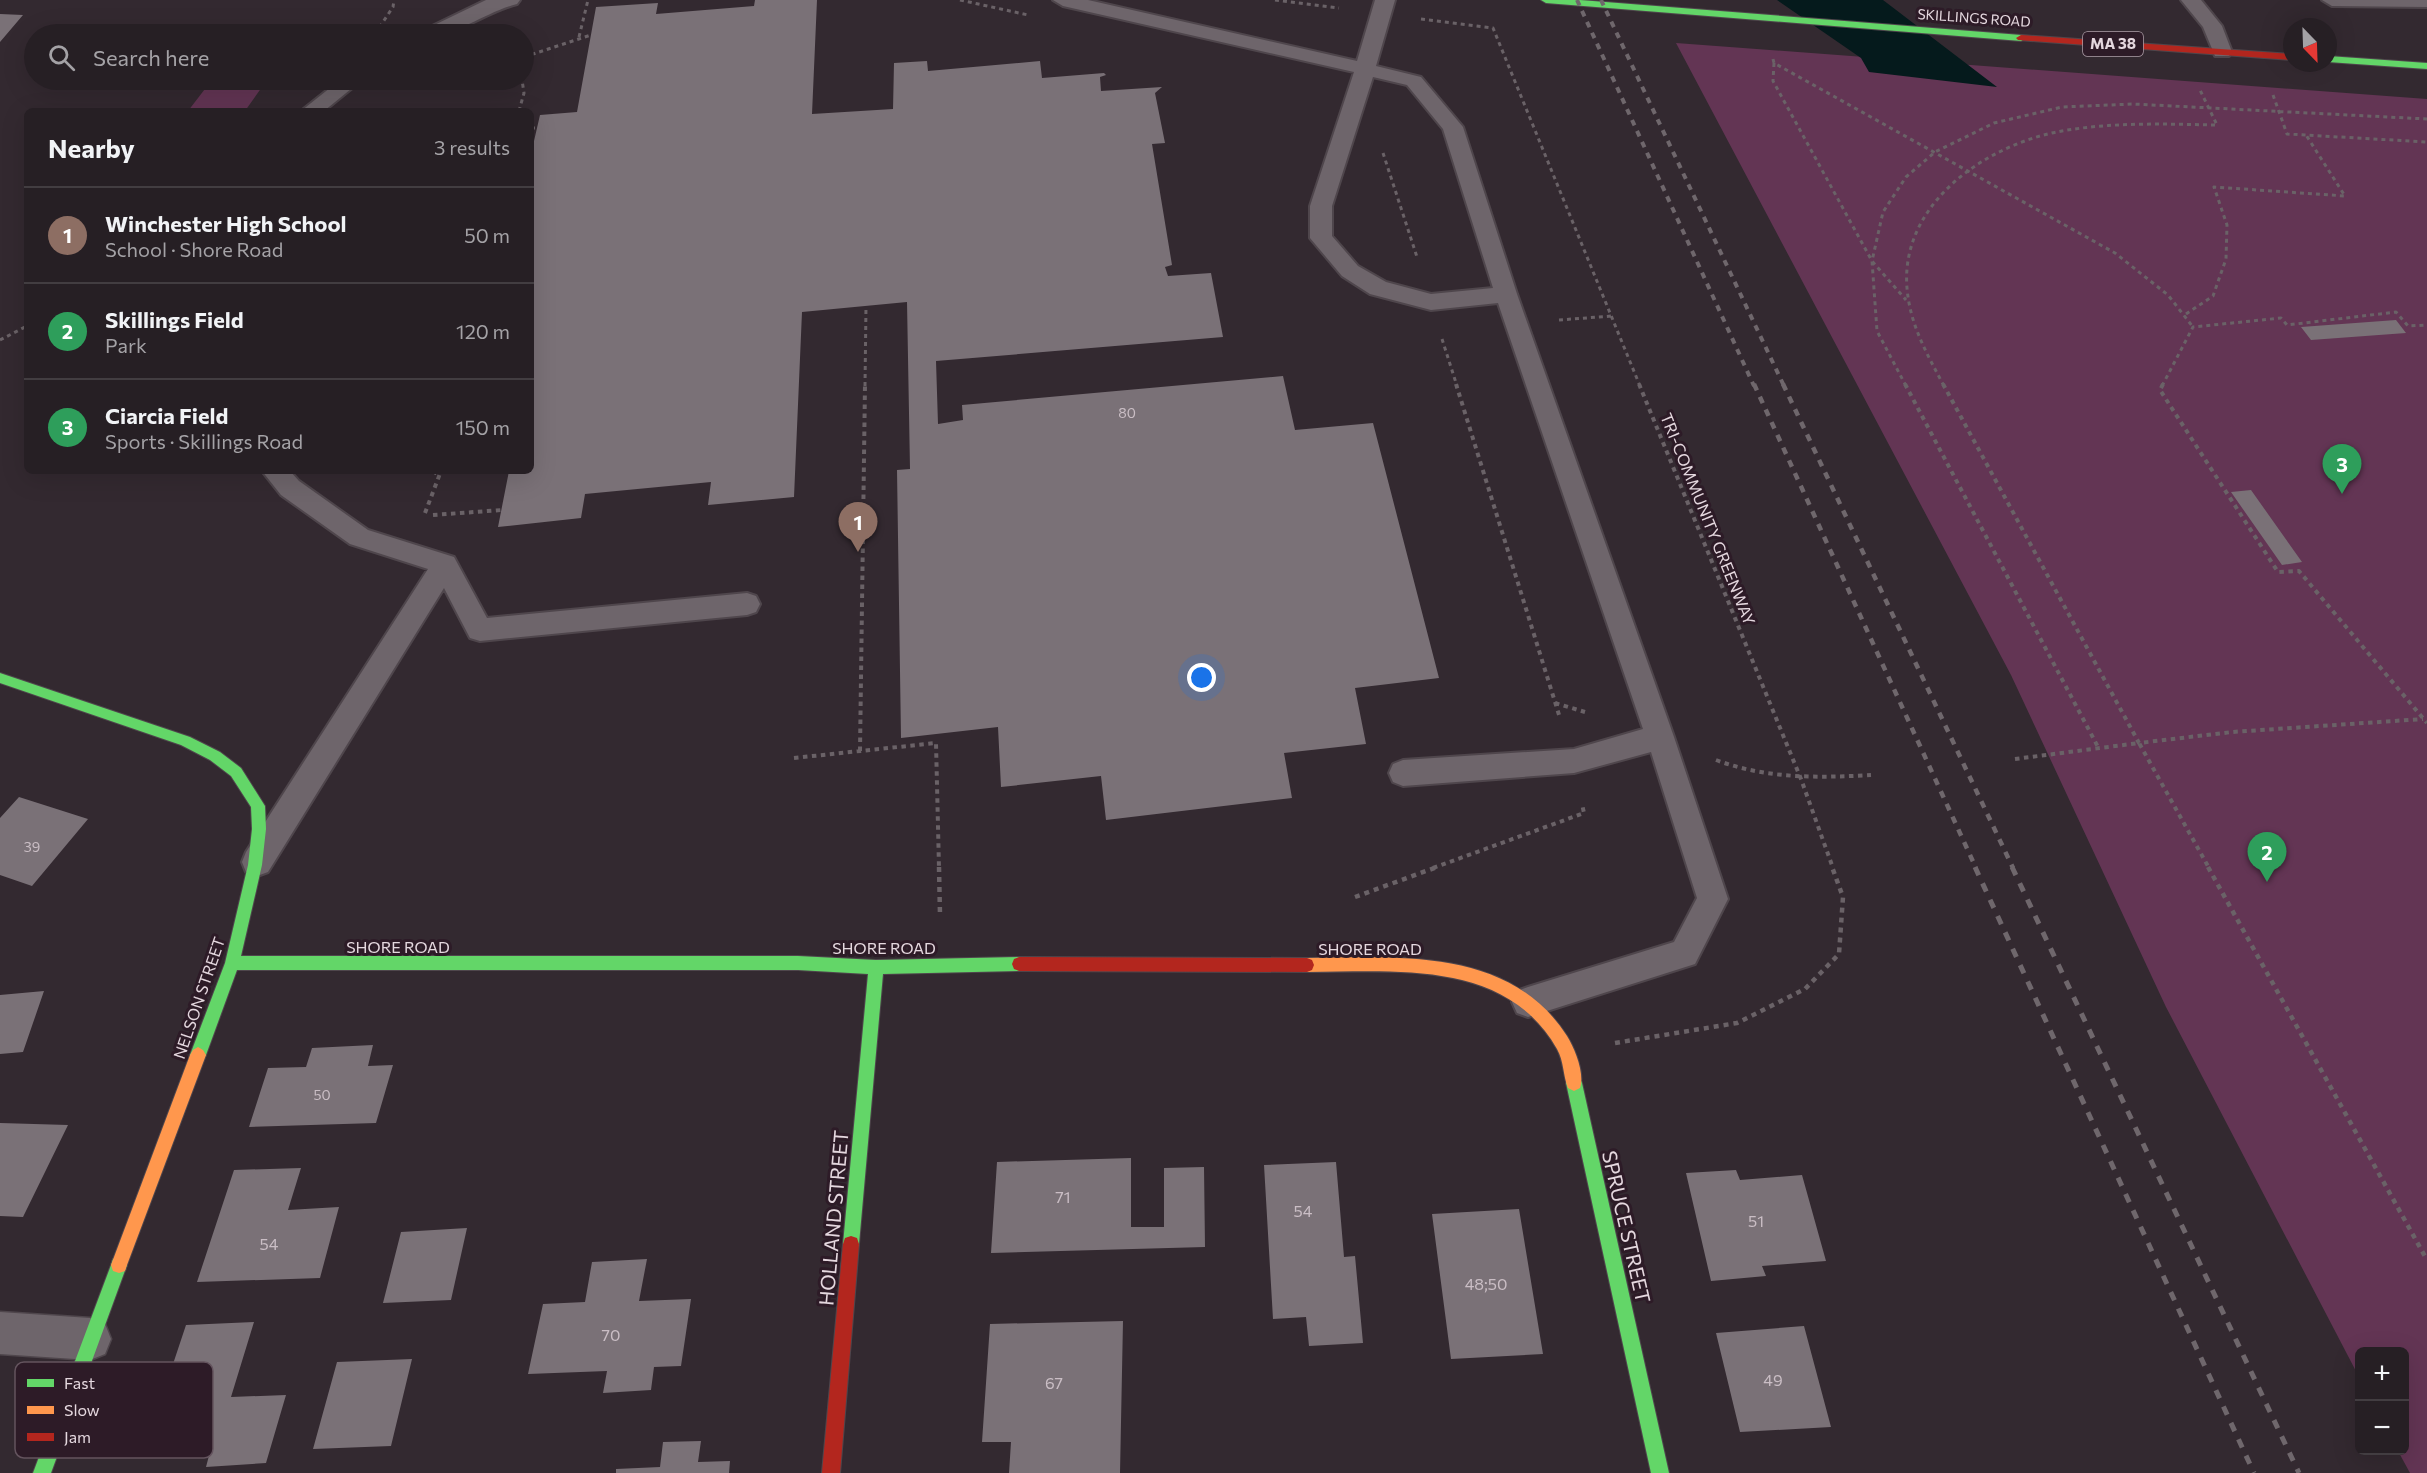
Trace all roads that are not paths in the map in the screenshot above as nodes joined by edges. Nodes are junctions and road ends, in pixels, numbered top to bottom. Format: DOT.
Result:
graph roads {
  1 [pos="510,0"];
  2 [pos="1063,0"];
  3 [pos="1546,0"];
  4 [pos="2192,0"];
  5 [pos="2332,0"];
  6 [pos="2427,1"];
  7 [pos="1383,7"];
  8 [pos="452,24"];
  9 [pos="2222,52"];
  10 [pos="2283,56"];
  11 [pos="2337,61"];
  12 [pos="2427,66"];
  13 [pos="1365,69"];
  14 [pos="339,90"];
  15 [pos="315,108"];
  16 [pos="1506,294"];
  17 [pos="278,474"];
  18 [pos="445,564"];
  19 [pos="747,604"];
  20 [pos="0,678"];
  21 [pos="1660,737"];
  22 [pos="1403,773"];
  23 [pos="255,865"];
  24 [pos="232,963"];
  25 [pos="876,967"];
  26 [pos="1528,1002"];
  27 [pos="0,1333"];
  28 [pos="90,1339"];
  29 [pos="82,1362"];
  30 [pos="47,1458"];
  31 [pos="42,1473"];
  32 [pos="831,1473"];
  33 [pos="1660,1473"];
  1 -- 8 [label="lane"];
  2 -- 13 [label="lane"];
  3 -- 9 [label="street, SKILLINGS ROAD / MA 38"];
  4 -- 9 [label="lane"];
  5 -- 6 [label="lane"];
  7 -- 13 [label="lane"];
  9 -- 10 [label="street, SKILLINGS ROAD / MA 38"];
  11 -- 12 [label="street"];
  13 -- 16 [label="lane"];
  13 -- 16 [label="lane"];
  14 -- 15 [label="lane"];
  16 -- 21 [label="lane"];
  17 -- 18 [label="lane"];
  18 -- 19 [label="lane"];
  18 -- 23 [label="lane"];
  20 -- 23 [label="street, NELSON STREET"];
  21 -- 22 [label="lane"];
  21 -- 26 [label="lane"];
  23 -- 24 [label="street, NELSON STREET"];
  24 -- 25 [label="street, SHORE ROAD"];
  24 -- 28 [label="street, NELSON STREET"];
  25 -- 26 [label="street, SHORE ROAD"];
  25 -- 32 [label="street, HOLLAND STREET"];
  26 -- 33 [label="street, SPRUCE STREET"];
  27 -- 28 [label="street"];
  28 -- 29 [label="street, NELSON STREET"];
  30 -- 31 [label="street, NELSON STREET"];
}
